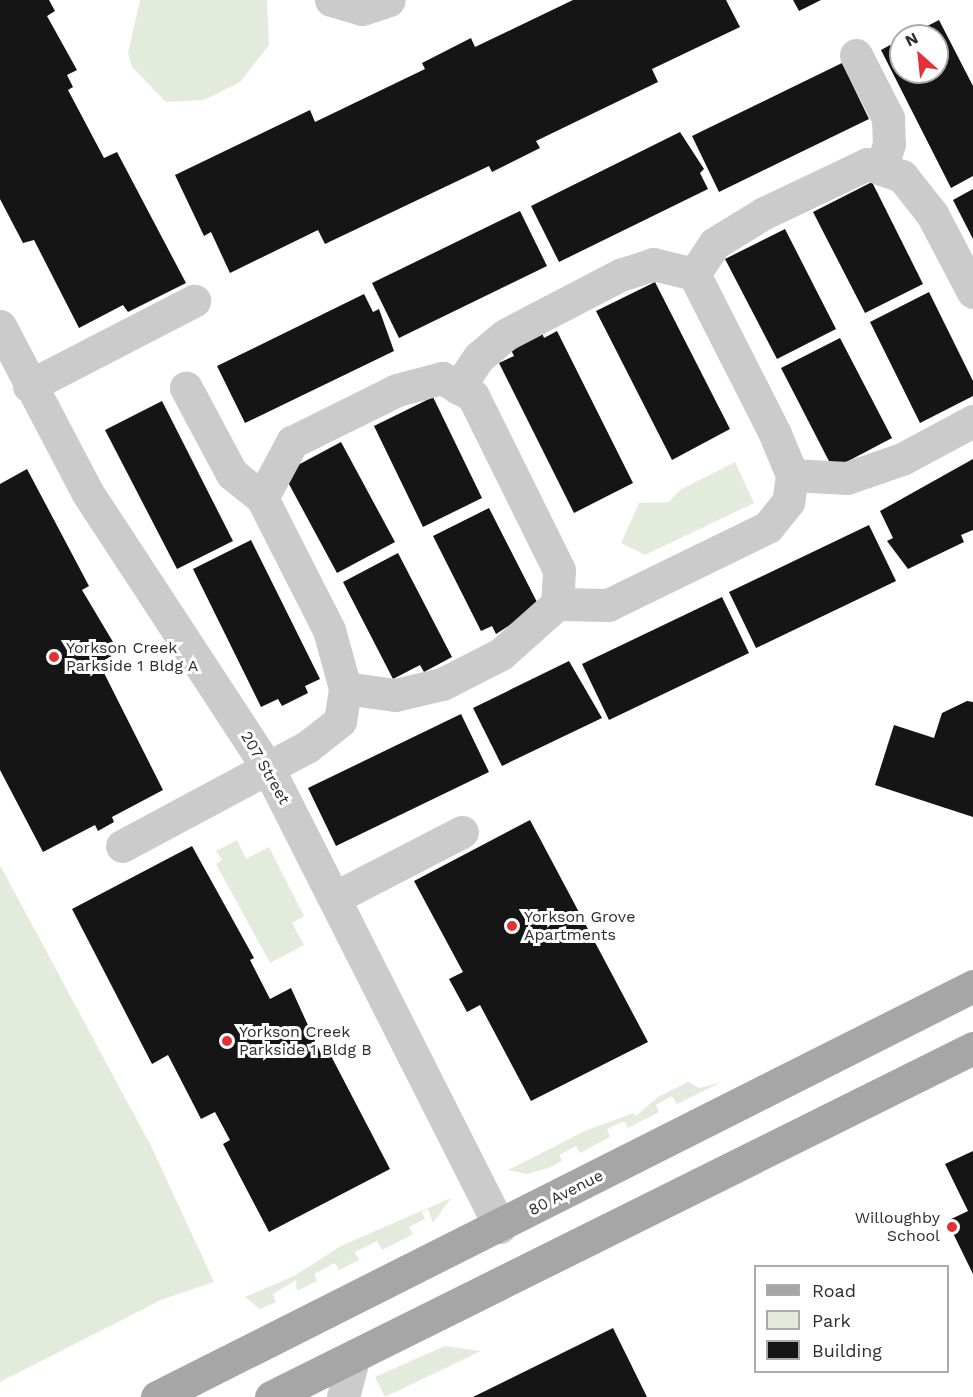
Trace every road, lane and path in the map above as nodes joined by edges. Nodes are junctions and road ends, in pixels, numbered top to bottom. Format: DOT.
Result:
graph roads {
  1 [pos="331,0"];
  2 [pos="389,0"];
  3 [pos="856,56"];
  4 [pos="881,169"];
  5 [pos="694,274"];
  6 [pos="973,292"];
  7 [pos="194,301"];
  8 [pos="0,326"];
  9 [pos="29,386"];
  10 [pos="186,388"];
  11 [pos="458,388"];
  12 [pos="973,421"];
  13 [pos="792,476"];
  14 [pos="262,498"];
  15 [pos="557,604"];
  16 [pos="345,688"];
  17 [pos="269,770"];
  18 [pos="462,832"];
  19 [pos="122,846"];
  20 [pos="334,898"];
  21 [pos="973,986"];
  22 [pos="973,1048"];
  23 [pos="500,1227"];
  24 [pos="354,1356"];
  25 [pos="276,1396"];
  26 [pos="157,1397"];
  27 [pos="343,1397"];
  1 -- 2 [label="street"];
  3 -- 4 [label="street"];
  4 -- 5 [label="street"];
  4 -- 6 [label="street"];
  5 -- 11 [label="street"];
  5 -- 13 [label="street"];
  7 -- 9 [label="street"];
  8 -- 9 [label="street, 207 Street"];
  9 -- 17 [label="street, 207 Street"];
  10 -- 14 [label="street"];
  11 -- 14 [label="street"];
  11 -- 15 [label="street"];
  12 -- 13 [label="street"];
  13 -- 15 [label="street"];
  14 -- 16 [label="street"];
  15 -- 16 [label="street"];
  16 -- 17 [label="street"];
  17 -- 19 [label="street"];
  17 -- 20 [label="street, 207 Street"];
  18 -- 20 [label="street"];
  20 -- 23 [label="street, 207 Street"];
  21 -- 23 [label="main road, 80 Avenue"];
  22 -- 24 [label="main road"];
  23 -- 26 [label="main road, 80 Avenue"];
  24 -- 25 [label="main road"];
  24 -- 27 [label="street"];
}
